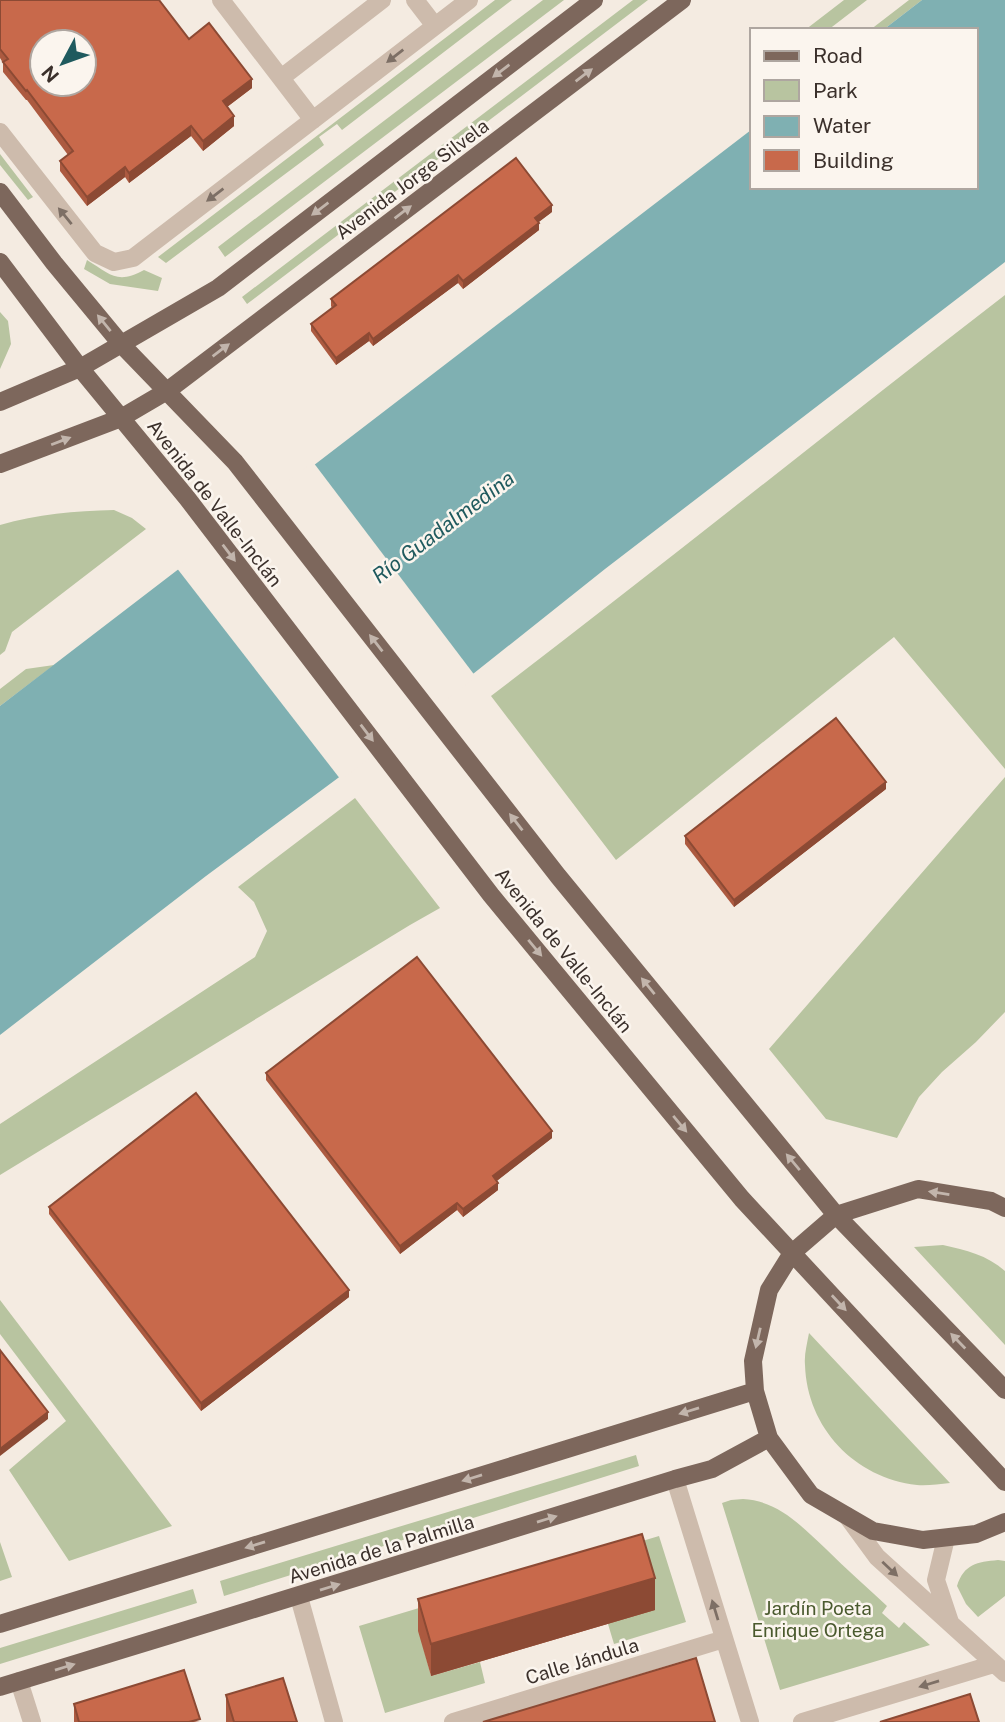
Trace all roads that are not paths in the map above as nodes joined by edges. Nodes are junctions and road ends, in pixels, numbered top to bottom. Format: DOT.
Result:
graph roads {
  1 [pos="221,0"];
  2 [pos="382,0"];
  3 [pos="415,0"];
  4 [pos="469,0"];
  5 [pos="594,0"];
  6 [pos="682,0"];
  7 [pos="435,26"];
  8 [pos="281,78"];
  9 [pos="313,120"];
  10 [pos="0,132"];
  11 [pos="0,192"];
  12 [pos="0,262"];
  13 [pos="121,344"];
  14 [pos="80,368"];
  15 [pos="167,391"];
  16 [pos="0,402"];
  17 [pos="121,418"];
  18 [pos="0,464"];
  19 [pos="1005,1208"];
  20 [pos="836,1215"];
  21 [pos="792,1253"];
  22 [pos="1005,1390"];
  23 [pos="755,1391"];
  24 [pos="769,1438"];
  25 [pos="675,1479"];
  26 [pos="1005,1482"];
  27 [pos="847,1516"];
  28 [pos="1005,1522"];
  29 [pos="946,1538"];
  30 [pos="299,1597"];
  31 [pos="0,1624"];
  32 [pos="951,1626"];
  33 [pos="724,1639"];
  34 [pos="1000,1669"];
  35 [pos="19,1681"];
  36 [pos="0,1686"];
  37 [pos="32,1722"];
  38 [pos="334,1722"];
  39 [pos="453,1722"];
  40 [pos="750,1722"];
  41 [pos="802,1722"];
  1 -- 8 [label="street"];
  2 -- 8 [label="street"];
  3 -- 7 [label="street"];
  4 -- 7 [label="street"];
  5 -- 13 [label="main road, Avenida Jorge Silvela, one-way"];
  15 -- 6 [label="main road, Avenida Jorge Silvela, one-way"];
  7 -- 9 [label="street, one-way"];
  8 -- 9 [label="street"];
  9 -- 10 [label="street, one-way"];
  13 -- 11 [label="main road, Avenida de Valle-Inclán, one-way"];
  12 -- 14 [label="main road, Avenida de Valle-Inclán"];
  13 -- 14 [label="main road, Avenida Jorge Silvela"];
  13 -- 15 [label="main road, Avenida de Valle-Inclán"];
  14 -- 16 [label="main road, Avenida Jorge Silvela"];
  14 -- 17 [label="main road, Avenida de Valle-Inclán"];
  15 -- 17 [label="main road, Avenida Jorge Silvela"];
  20 -- 15 [label="main road, Avenida de Valle-Inclán, one-way"];
  18 -- 17 [label="main road, Avenida Jorge Silvela, one-way"];
  17 -- 21 [label="main road, Avenida de Valle-Inclán, one-way"];
  19 -- 20 [label="main road, one-way"];
  20 -- 21 [label="main road"];
  22 -- 20 [label="main road, Avenida de Valle-Inclán, one-way"];
  21 -- 23 [label="main road, one-way"];
  21 -- 26 [label="main road, Avenida de Valle-Inclán, one-way"];
  23 -- 24 [label="main road"];
  23 -- 31 [label="main road, one-way"];
  24 -- 25 [label="main road, Avenida de la Palmilla"];
  24 -- 27 [label="main road"];
  30 -- 25 [label="main road, Avenida de la Palmilla, one-way"];
  33 -- 25 [label="street, one-way"];
  27 -- 29 [label="main road"];
  27 -- 32 [label="street, one-way"];
  28 -- 29 [label="main road"];
  29 -- 32 [label="street"];
  35 -- 30 [label="main road, Avenida de la Palmilla, one-way"];
  30 -- 38 [label="street"];
  32 -- 34 [label="street"];
  33 -- 39 [label="street, Calle Jándula"];
  33 -- 40 [label="street"];
  34 -- 41 [label="street, one-way"];
  35 -- 36 [label="main road, Avenida de la Palmilla"];
  35 -- 37 [label="street"];
}
